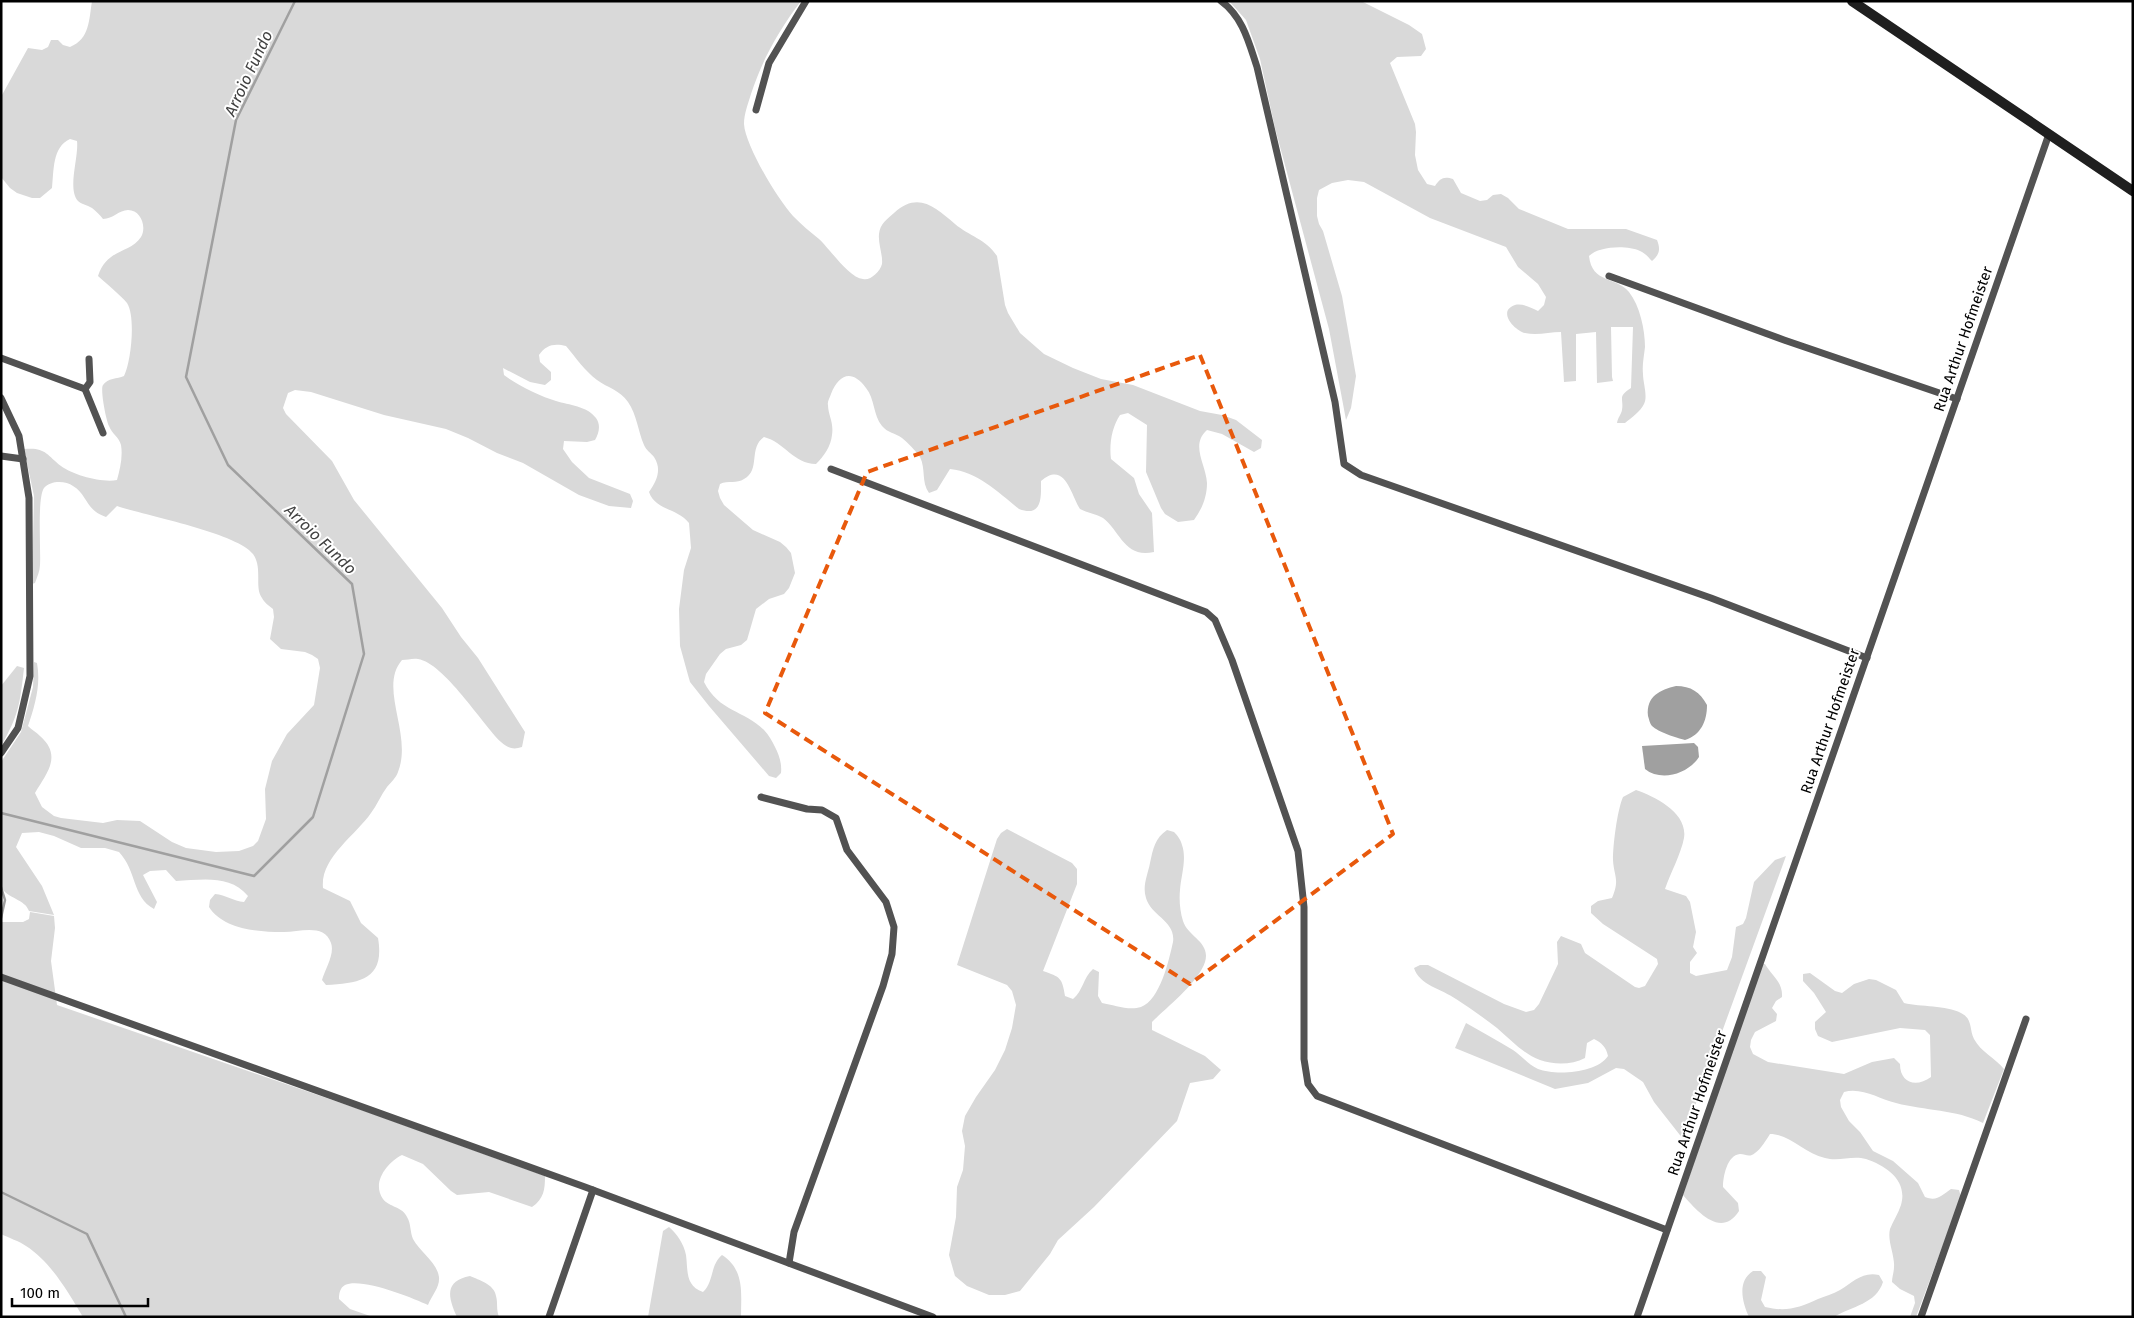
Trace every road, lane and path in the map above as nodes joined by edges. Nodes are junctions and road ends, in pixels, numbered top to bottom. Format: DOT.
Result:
graph roads {
  1 [pos="806,1"];
  2 [pos="1221,1"];
  3 [pos="1852,1"];
  4 [pos="756,110"];
  5 [pos="2049,134"];
  6 [pos="2133,191"];
  7 [pos="1609,276"];
  8 [pos="1,358"];
  9 [pos="89,359"];
  10 [pos="85,389"];
  11 [pos="1,398"];
  12 [pos="1957,399"];
  13 [pos="103,433"];
  14 [pos="1,456"];
  15 [pos="23,459"];
  16 [pos="831,469"];
  17 [pos="1867,658"];
  18 [pos="1,753"];
  19 [pos="761,797"];
  20 [pos="1,977"];
  21 [pos="2026,1019"];
  22 [pos="593,1190"];
  23 [pos="1667,1230"];
  24 [pos="789,1263"];
  25 [pos="549,1317"];
  26 [pos="933,1317"];
  27 [pos="1637,1317"];
  28 [pos="1920,1317"];
  1 -- 4 [label="street"];
  2 -- 17 [label="street"];
  3 -- 5 [label="main road"];
  5 -- 6 [label="main road"];
  5 -- 12 [label="street, Rua Arthur Hofmeister"];
  7 -- 12 [label="street"];
  8 -- 10 [label="street"];
  9 -- 10 [label="street"];
  10 -- 13 [label="street"];
  11 -- 15 [label="street"];
  12 -- 17 [label="street, Rua Arthur Hofmeister"];
  14 -- 15 [label="street"];
  15 -- 18 [label="street"];
  16 -- 23 [label="street"];
  17 -- 23 [label="street, Rua Arthur Hofmeister"];
  19 -- 24 [label="street"];
  20 -- 22 [label="street"];
  21 -- 28 [label="street"];
  22 -- 24 [label="street"];
  22 -- 25 [label="street"];
  23 -- 27 [label="street, Rua Arthur Hofmeister"];
  24 -- 26 [label="street"];
}
